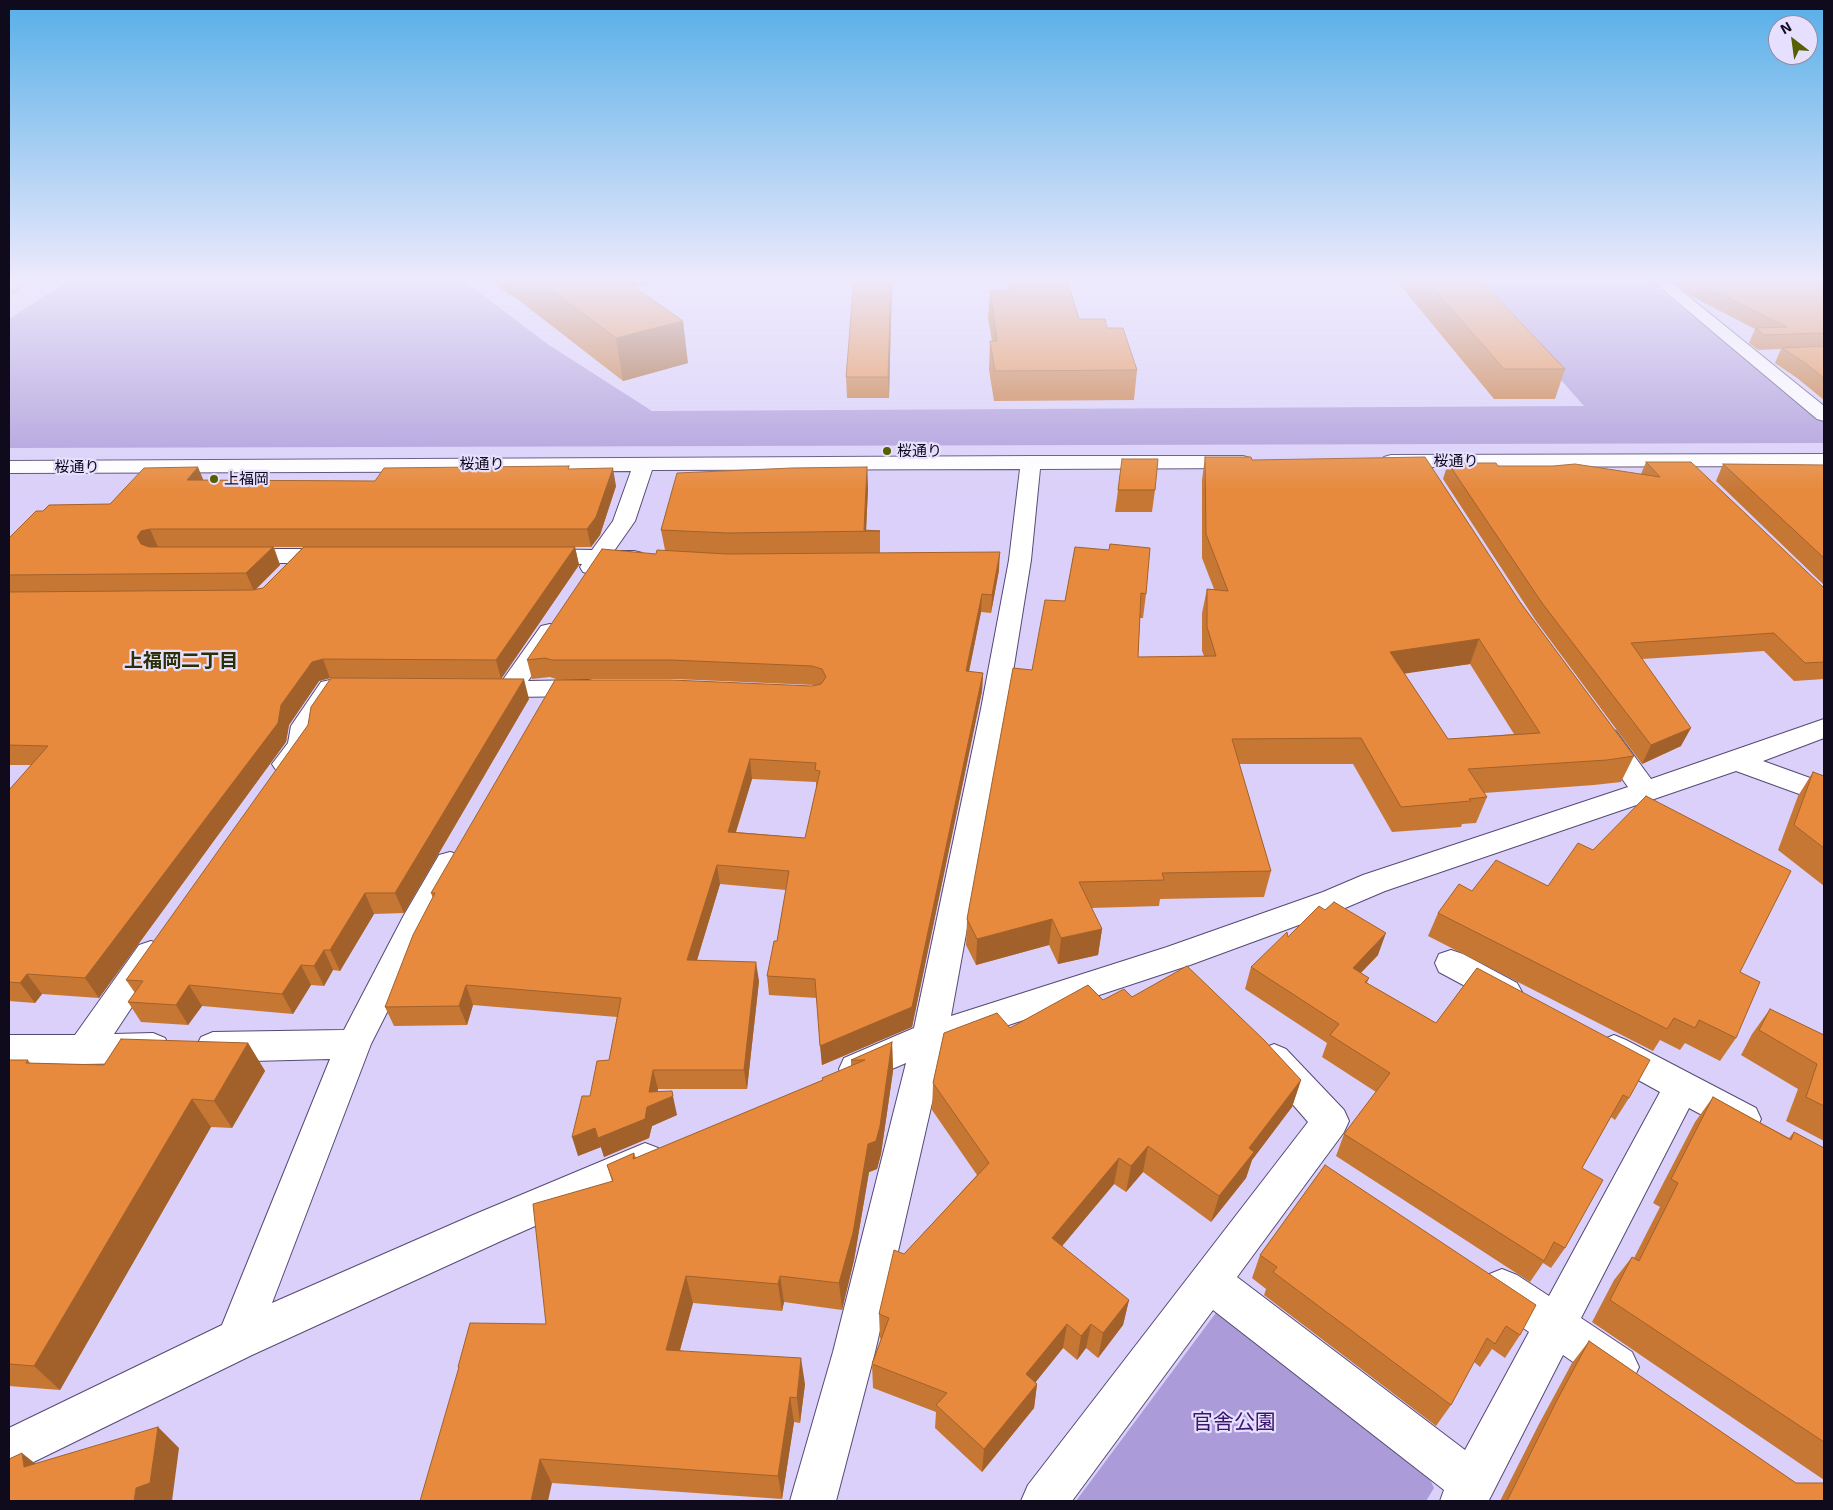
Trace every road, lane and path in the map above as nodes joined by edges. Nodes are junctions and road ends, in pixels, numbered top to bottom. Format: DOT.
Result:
graph roads {
  1 [pos="1743,349"];
  2 [pos="1779,356"];
  3 [pos="1752,357"];
  4 [pos="1824,415"];
  5 [pos="1824,460"];
  6 [pos="1373,461"];
  7 [pos="1419,461"];
  8 [pos="1681,461"];
  9 [pos="1030,462"];
  10 [pos="1265,462"];
  11 [pos="644,463"];
  12 [pos="9,467"];
  13 [pos="1700,480"];
  14 [pos="1433,483"];
  15 [pos="514,555"];
  16 [pos="216,556"];
  17 [pos="304,556"];
  18 [pos="354,556"];
  19 [pos="598,556"];
  20 [pos="654,559"];
  21 [pos="286,575"];
  22 [pos="577,589"];
  23 [pos="562,613"];
  24 [pos="550,687"];
  25 [pos="350,688"];
  26 [pos="607,688"];
  27 [pos="469,689"];
  28 [pos="509,689"];
  29 [pos="533,720"];
  30 [pos="1593,720"];
  31 [pos="1820,732"];
  32 [pos="1736,760"];
  33 [pos="272,784"];
  34 [pos="1644,791"];
  35 [pos="1824,793"];
  36 [pos="464,839"];
  37 [pos="169,928"];
  38 [pos="1178,956"];
  39 [pos="1451,963"];
  40 [pos="1205,985"];
  41 [pos="1537,1009"];
  42 [pos="1251,1035"];
  43 [pos="1588,1036"];
  44 [pos="930,1037"];
  45 [pos="354,1044"];
  46 [pos="84,1049"];
  47 [pos="9,1050"];
  48 [pos="822,1084"];
  49 [pos="1682,1086"];
  50 [pos="1774,1135"];
  51 [pos="677,1146"];
  52 [pos="1475,1272"];
  53 [pos="1210,1282"];
  54 [pos="1556,1325"];
  55 [pos="237,1340"];
  56 [pos="1644,1386"];
  57 [pos="9,1452"];
  58 [pos="1468,1492"];
  59 [pos="813,1501"];
  60 [pos="1044,1501"];
  1 -- 3 [label="street"];
  2 -- 3 [label="street"];
  3 -- 4 [label="street"];
  5 -- 8 [label="street, 桜通り"];
  6 -- 7 [label="street, 桜通り"];
  7 -- 8 [label="street, 桜通り"];
  7 -- 14 [label="street"];
  8 -- 13 [label="street"];
  9 -- 10 [label="street, 桜通り"];
  9 -- 11 [label="street, 桜通り"];
  9 -- 44 [label="street"];
  11 -- 12 [label="street, 桜通り"];
  11 -- 19 [label="street"];
  15 -- 19 [label="street"];
  16 -- 17 [label="street"];
  17 -- 18 [label="street"];
  17 -- 21 [label="street"];
  19 -- 20 [label="street"];
  19 -- 22 [label="street"];
  23 -- 28 [label="street"];
  24 -- 26 [label="street"];
  24 -- 28 [label="street"];
  24 -- 29 [label="street"];
  25 -- 33 [label="street"];
  27 -- 28 [label="street"];
  30 -- 34 [label="street"];
  31 -- 32 [label="street"];
  32 -- 34 [label="street"];
  32 -- 35 [label="street"];
  34 -- 38 [label="street"];
  36 -- 45 [label="street"];
  37 -- 46 [label="street"];
  38 -- 40 [label="street"];
  38 -- 44 [label="street"];
  39 -- 41 [label="street"];
  42 -- 53 [label="street"];
  43 -- 49 [label="street"];
  44 -- 48 [label="street"];
  44 -- 59 [label="street"];
  45 -- 46 [label="street"];
  45 -- 55 [label="street"];
  46 -- 47 [label="street"];
  49 -- 50 [label="street"];
  49 -- 54 [label="street"];
  51 -- 55 [label="street"];
  52 -- 54 [label="street"];
  53 -- 58 [label="street"];
  53 -- 60 [label="street"];
  54 -- 56 [label="street"];
  54 -- 58 [label="street"];
  55 -- 57 [label="street"];
}
